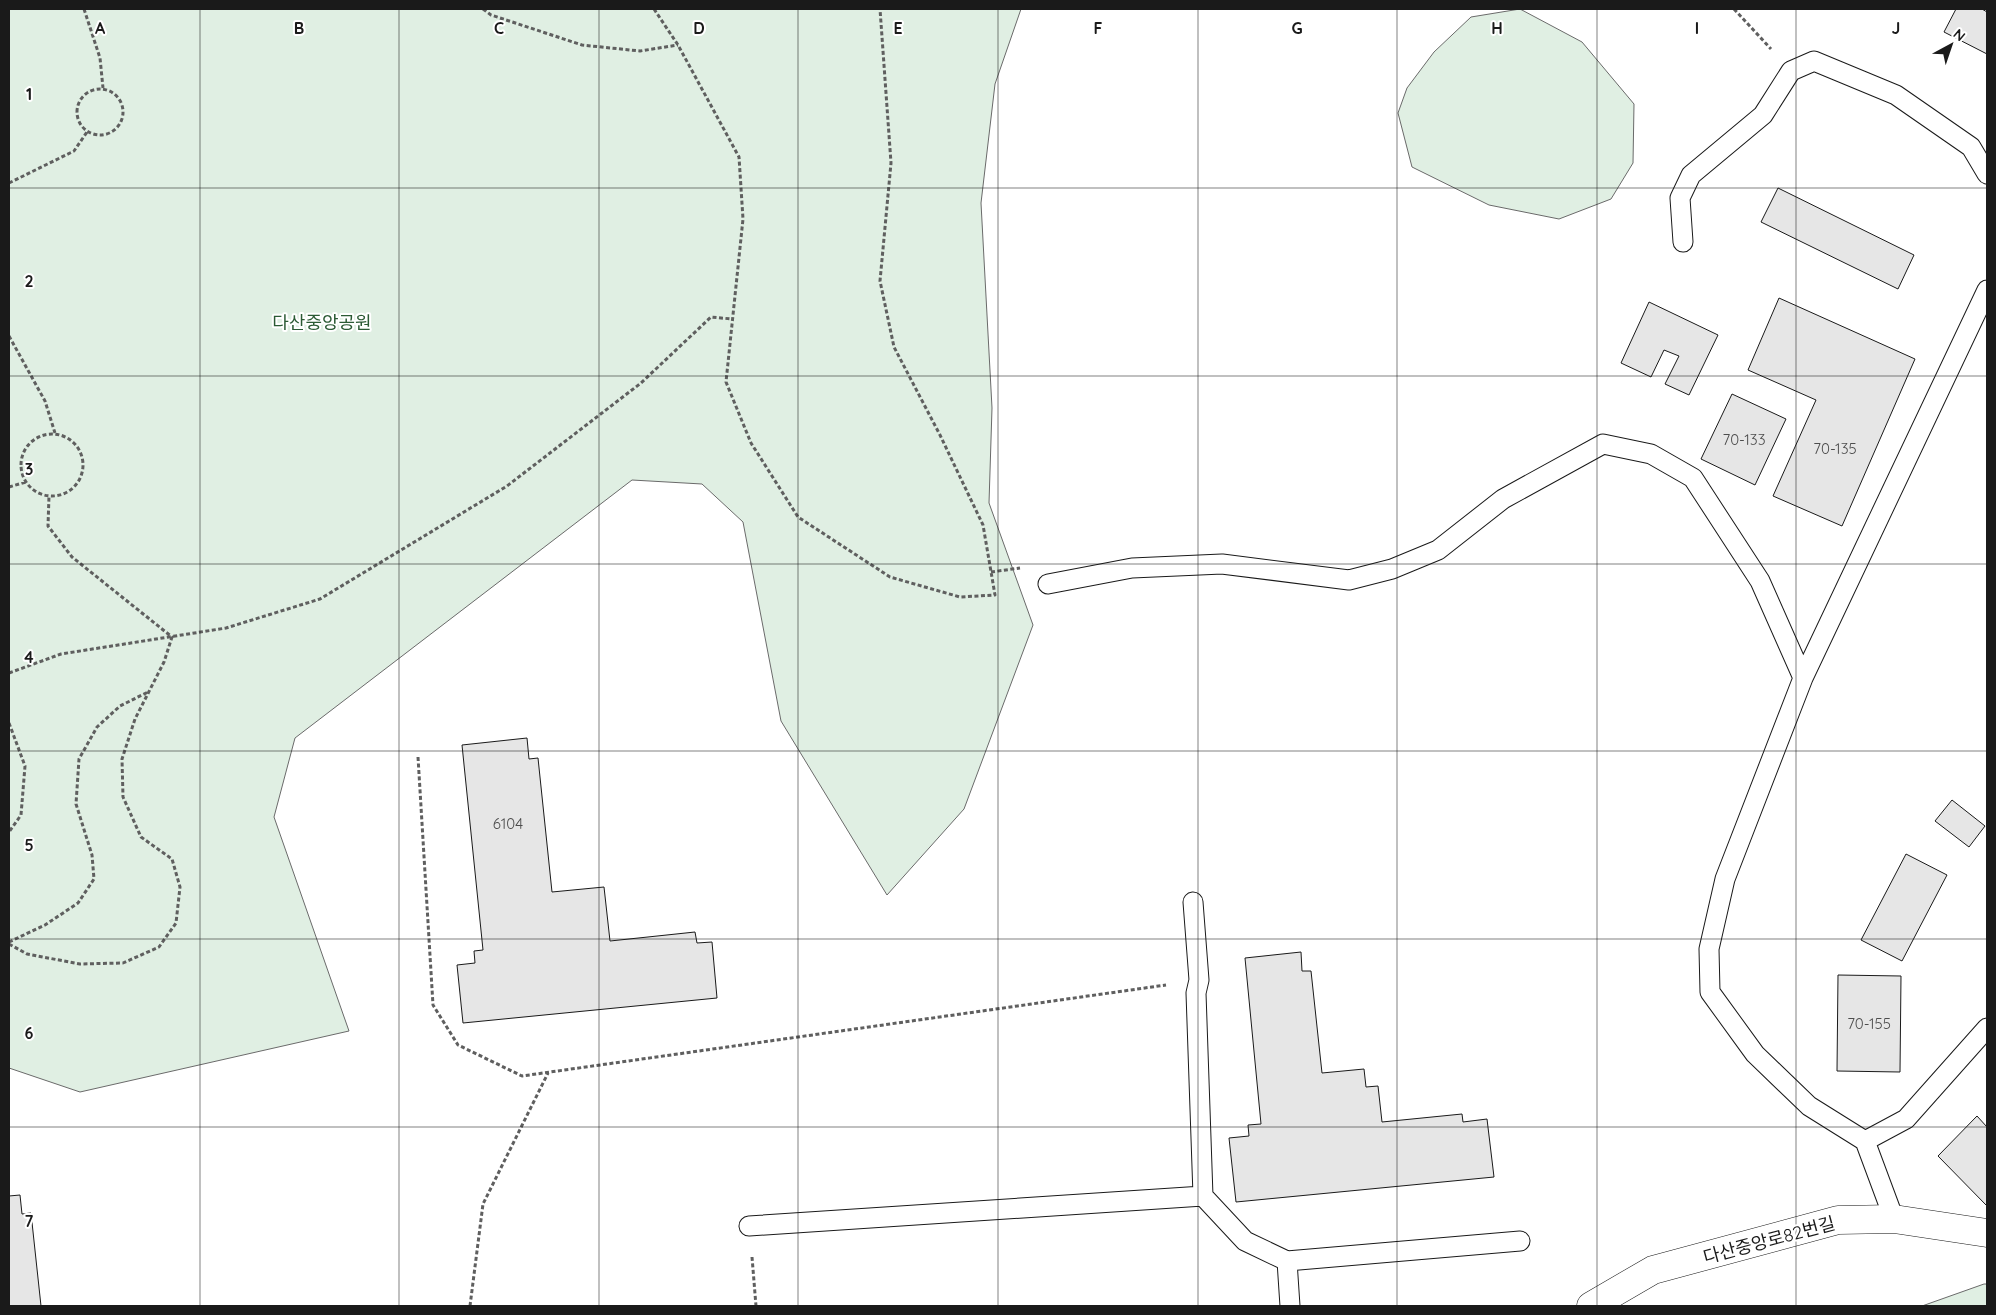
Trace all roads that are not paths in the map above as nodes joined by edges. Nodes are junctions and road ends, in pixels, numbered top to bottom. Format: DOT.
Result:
graph roads {
  1 [pos="1987,174"];
  2 [pos="1683,242"];
  3 [pos="1987,290"];
  4 [pos="1048,584"];
  5 [pos="1803,678"];
  6 [pos="1193,902"];
  7 [pos="1987,1028"];
  8 [pos="1865,1141"];
  9 [pos="1203,1196"];
  10 [pos="1894,1219"];
  11 [pos="750,1226"];
  12 [pos="1987,1233"];
  13 [pos="1520,1241"];
  14 [pos="1287,1261"];
  15 [pos="1290,1306"];
  16 [pos="1591,1306"];
  1 -- 2 [label="lane"];
  3 -- 5 [label="lane"];
  4 -- 5 [label="lane"];
  5 -- 8 [label="lane"];
  6 -- 9 [label="lane"];
  7 -- 8 [label="lane"];
  8 -- 10 [label="lane"];
  9 -- 11 [label="lane"];
  9 -- 14 [label="lane"];
  10 -- 12 [label="street, 다산중앙로82번길"];
  10 -- 16 [label="street, 다산중앙로82번길"];
  13 -- 14 [label="lane"];
  14 -- 15 [label="lane"];
}
